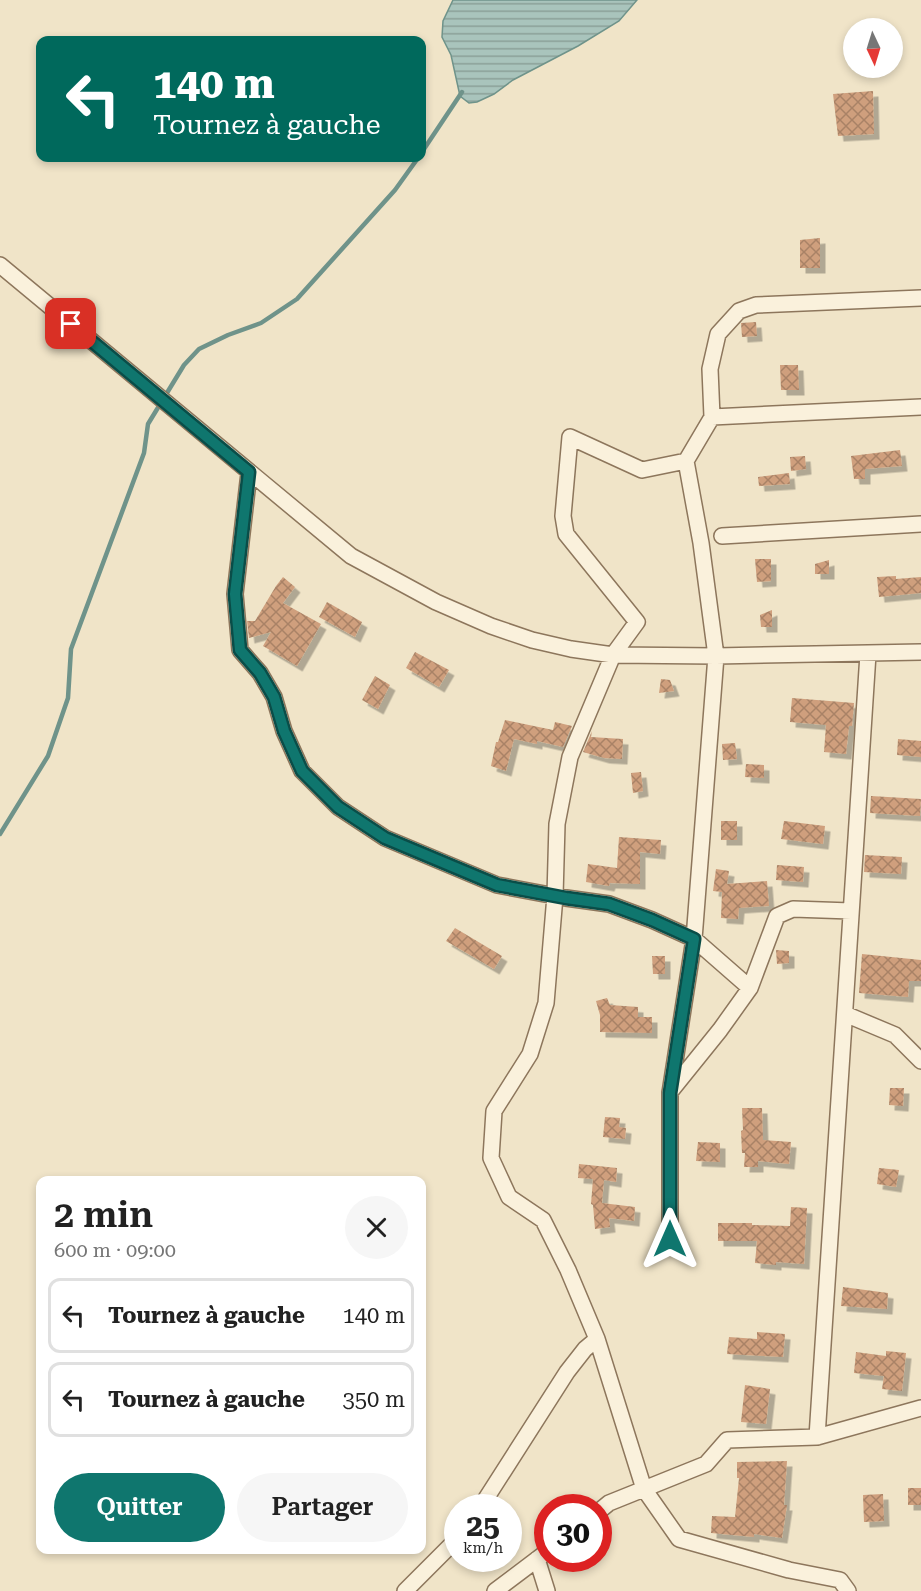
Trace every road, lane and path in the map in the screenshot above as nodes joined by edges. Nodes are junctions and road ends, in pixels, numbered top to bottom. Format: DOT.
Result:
graph roads {
  1 [pos="0,265"];
  2 [pos="921,298"];
  3 [pos="921,407"];
  4 [pos="712,417"];
  5 [pos="686,461"];
  6 [pos="249,472"];
  7 [pos="921,524"];
  8 [pos="722,536"];
  9 [pos="921,652"];
  10 [pos="868,654"];
  11 [pos="613,655"];
  12 [pos="716,656"];
  13 [pos="555,896"];
  14 [pos="851,911"];
  15 [pos="694,939"];
  16 [pos="750,988"];
  17 [pos="845,1014"];
  18 [pos="921,1061"];
  19 [pos="670,1093"];
  20 [pos="670,1239"];
  21 [pos="597,1339"];
  22 [pos="921,1408"];
  23 [pos="818,1437"];
  24 [pos="644,1489"];
  25 [pos="489,1494"];
  26 [pos="612,1502"];
  27 [pos="444,1552"];
  28 [pos="534,1561"];
  29 [pos="544,1572"];
  30 [pos="405,1591"];
  31 [pos="495,1591"];
  32 [pos="547,1591"];
  33 [pos="848,1591"];
  1 -- 6 [label="street"];
  2 -- 4 [label="street"];
  3 -- 4 [label="street"];
  4 -- 5 [label="street"];
  5 -- 11 [label="street"];
  5 -- 12 [label="street"];
  6 -- 11 [label="street"];
  6 -- 13 [label="street"];
  7 -- 8 [label="street"];
  9 -- 10 [label="street"];
  10 -- 12 [label="street"];
  10 -- 14 [label="street"];
  11 -- 12 [label="street"];
  11 -- 13 [label="street"];
  12 -- 15 [label="street"];
  13 -- 15 [label="street"];
  13 -- 21 [label="street"];
  14 -- 16 [label="street"];
  14 -- 17 [label="street"];
  15 -- 16 [label="street"];
  15 -- 19 [label="street"];
  16 -- 19 [label="street"];
  17 -- 18 [label="street"];
  17 -- 23 [label="street"];
  19 -- 20 [label="street"];
  21 -- 24 [label="street"];
  21 -- 25 [label="street"];
  22 -- 23 [label="street"];
  23 -- 24 [label="street"];
  24 -- 26 [label="street"];
  24 -- 33 [label="street"];
  27 -- 30 [label="street"];
  28 -- 31 [label="street"];
  29 -- 32 [label="street"];
}
